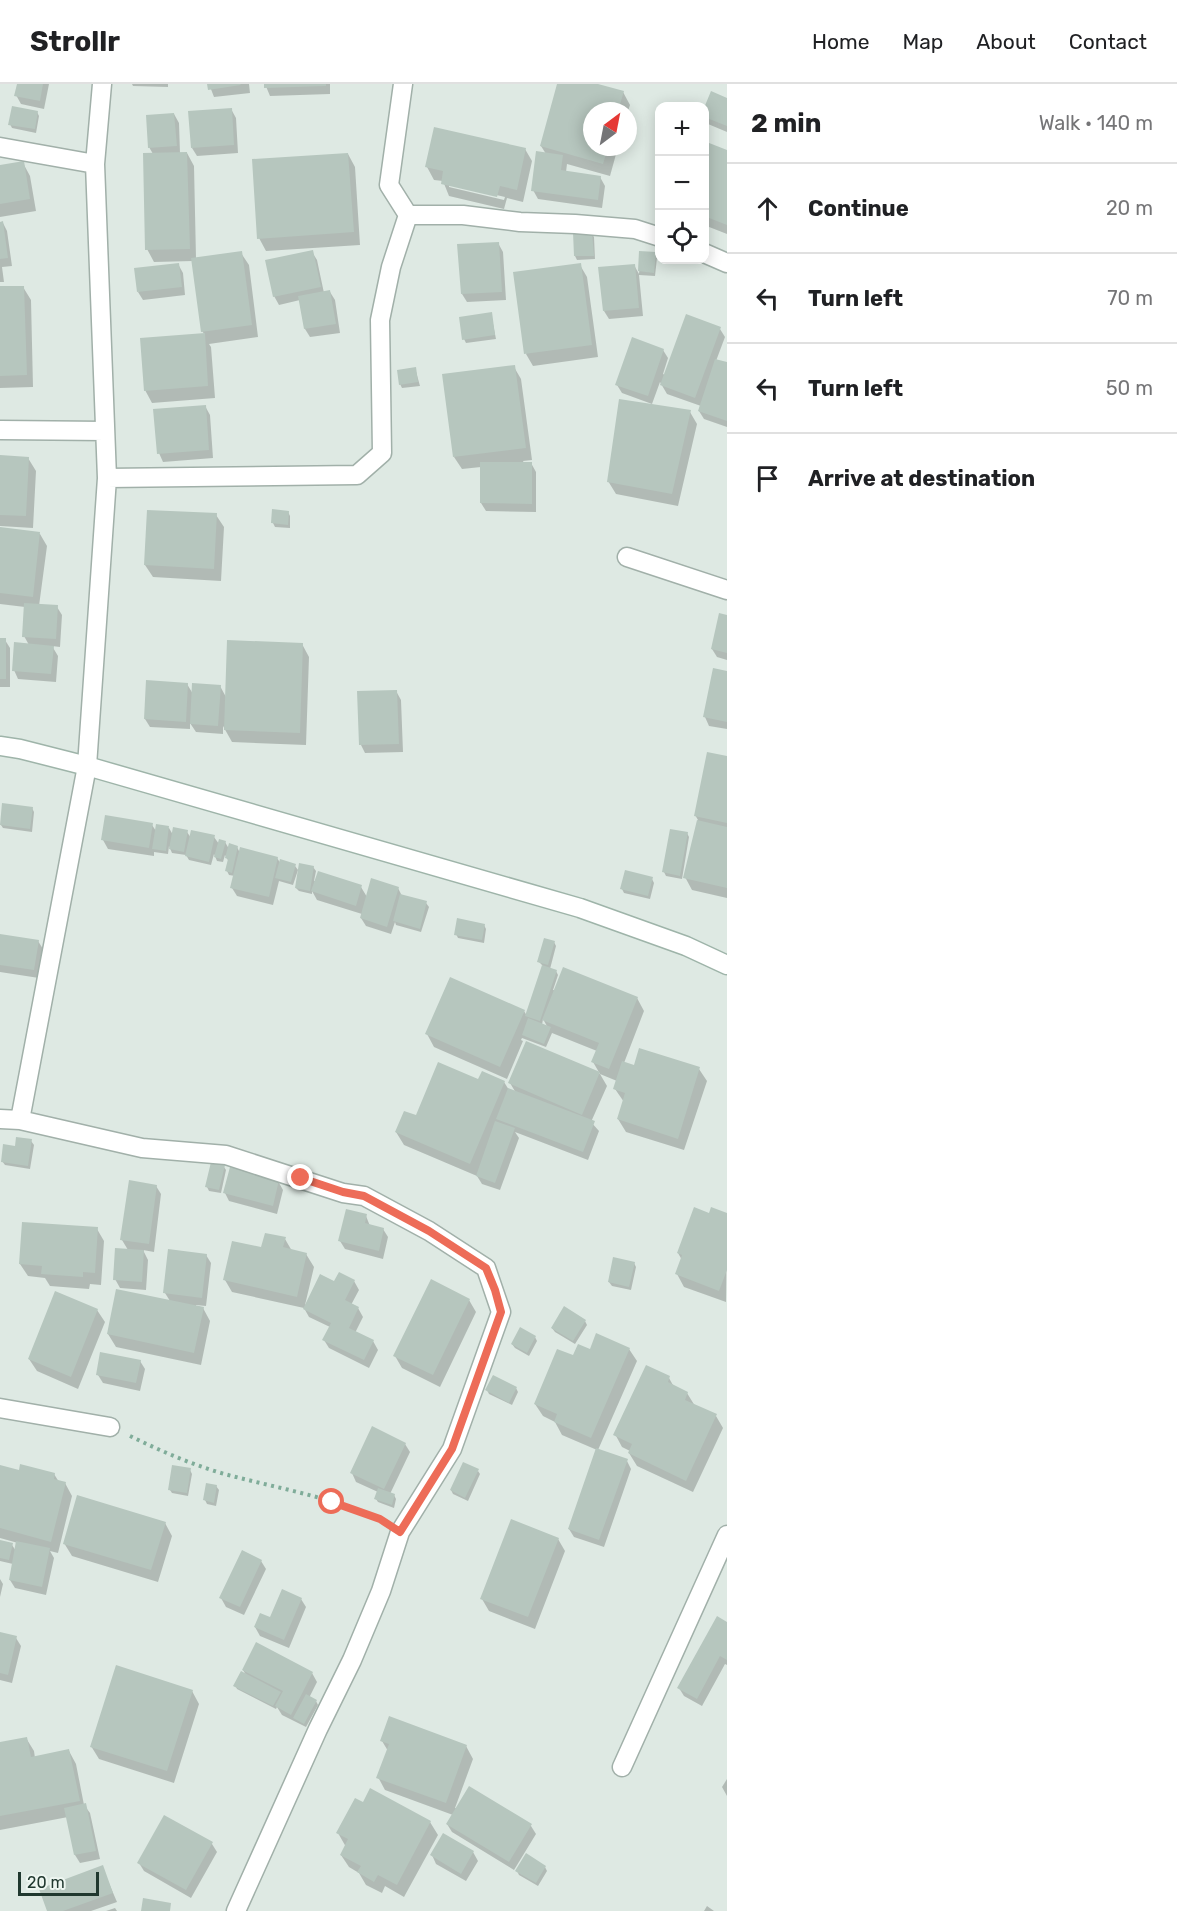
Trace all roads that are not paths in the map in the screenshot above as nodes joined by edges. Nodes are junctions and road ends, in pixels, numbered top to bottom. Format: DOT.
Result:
graph roads {
  1 [pos="102,84"];
  2 [pos="403,84"];
  3 [pos="0,147"];
  4 [pos="95,164"];
  5 [pos="408,215"];
  6 [pos="655,236"];
  7 [pos="709,255"];
  8 [pos="727,263"];
  9 [pos="0,430"];
  10 [pos="105,431"];
  11 [pos="107,477"];
  12 [pos="627,557"];
  13 [pos="727,590"];
  14 [pos="0,746"];
  15 [pos="87,766"];
  16 [pos="727,965"];
  17 [pos="0,1119"];
  18 [pos="20,1120"];
  19 [pos="0,1408"];
  20 [pos="110,1427"];
  21 [pos="727,1535"];
  22 [pos="622,1767"];
  23 [pos="236,1911"];
  1 -- 4 [label="street"];
  2 -- 5 [label="street"];
  3 -- 4 [label="street"];
  4 -- 10 [label="street"];
  5 -- 6 [label="street"];
  5 -- 11 [label="street"];
  7 -- 8 [label="street"];
  9 -- 10 [label="street"];
  10 -- 11 [label="street"];
  11 -- 15 [label="street"];
  12 -- 13 [label="street"];
  14 -- 15 [label="street"];
  15 -- 16 [label="street"];
  15 -- 18 [label="street"];
  17 -- 18 [label="street"];
  18 -- 23 [label="street"];
  19 -- 20 [label="street"];
  21 -- 22 [label="street"];
}
